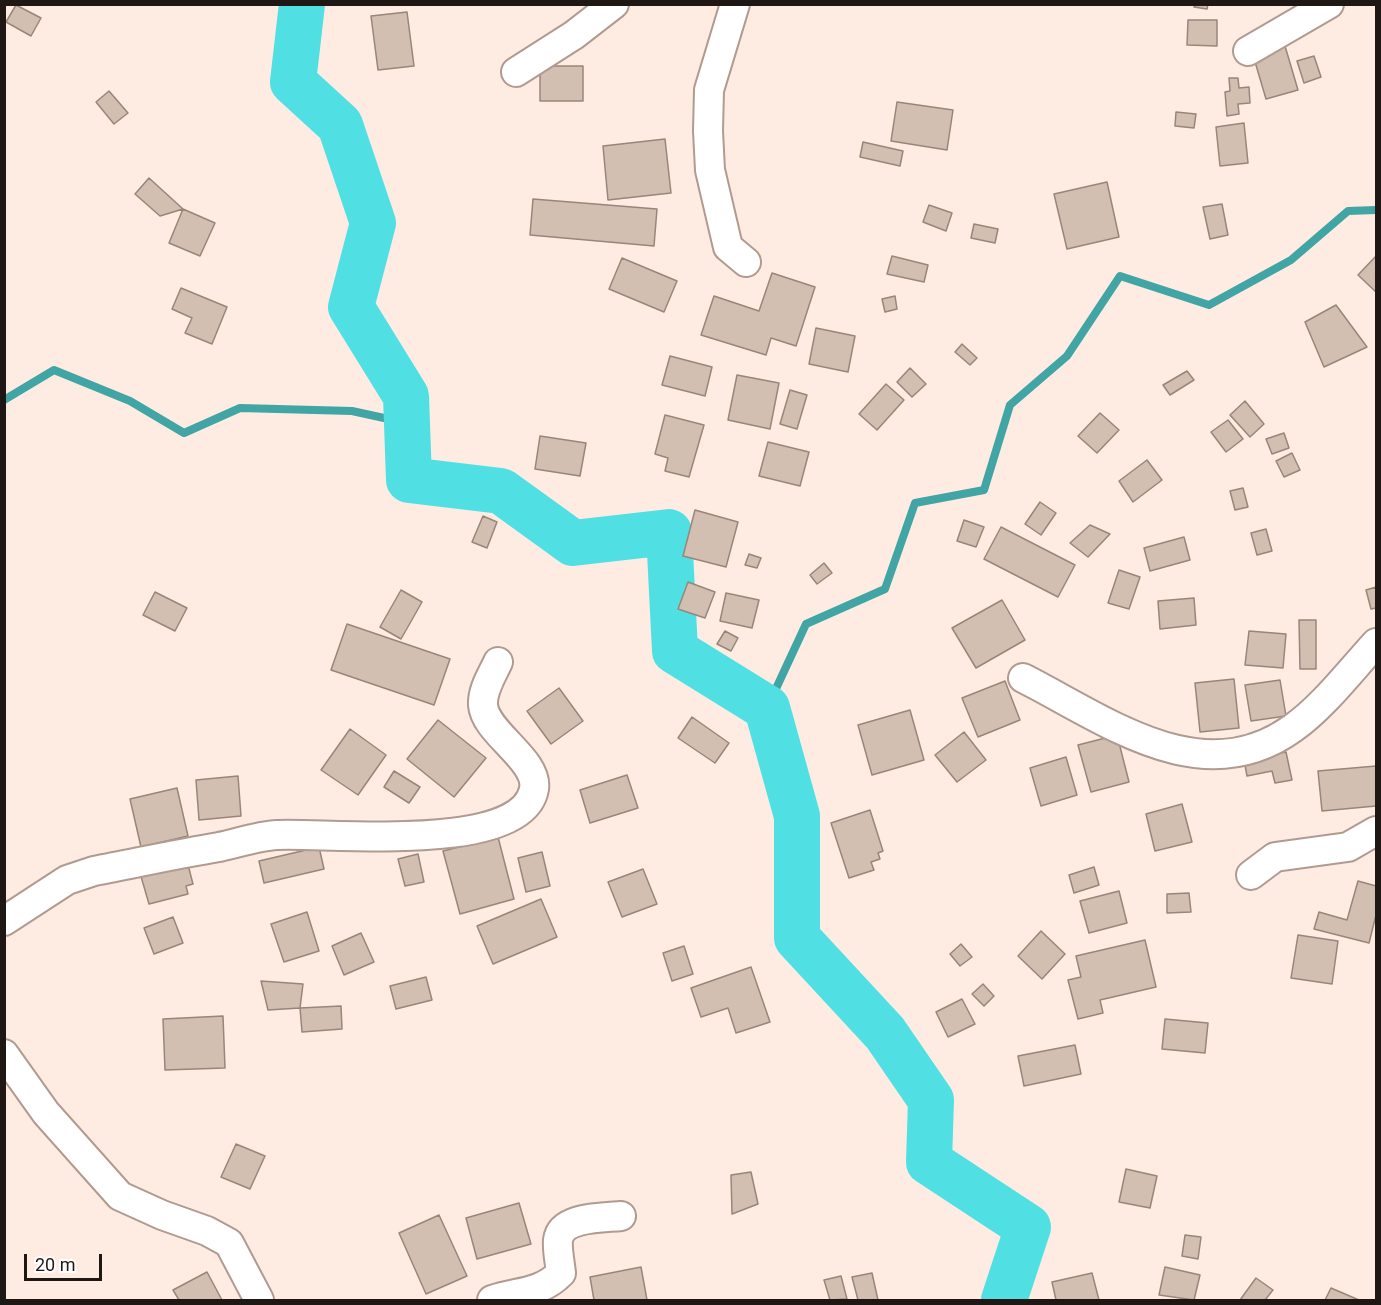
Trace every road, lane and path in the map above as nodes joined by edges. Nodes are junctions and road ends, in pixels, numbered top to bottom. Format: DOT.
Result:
graph roads {
  1 [pos="614,4"];
  2 [pos="735,4"];
  3 [pos="1329,4"];
  4 [pos="1248,51"];
  5 [pos="516,72"];
  6 [pos="746,262"];
  7 [pos="1377,643"];
  8 [pos="498,662"];
  9 [pos="1023,678"];
  10 [pos="1377,831"];
  11 [pos="1251,875"];
  12 [pos="4,921"];
  13 [pos="4,1054"];
  14 [pos="621,1216"];
  15 [pos="259,1300"];
  16 [pos="492,1300"];
  1 -- 5 [label="street"];
  2 -- 6 [label="street"];
  3 -- 4 [label="street"];
  7 -- 9 [label="street"];
  8 -- 12 [label="street"];
  10 -- 11 [label="street"];
  13 -- 15 [label="street"];
  14 -- 16 [label="street"];
}
